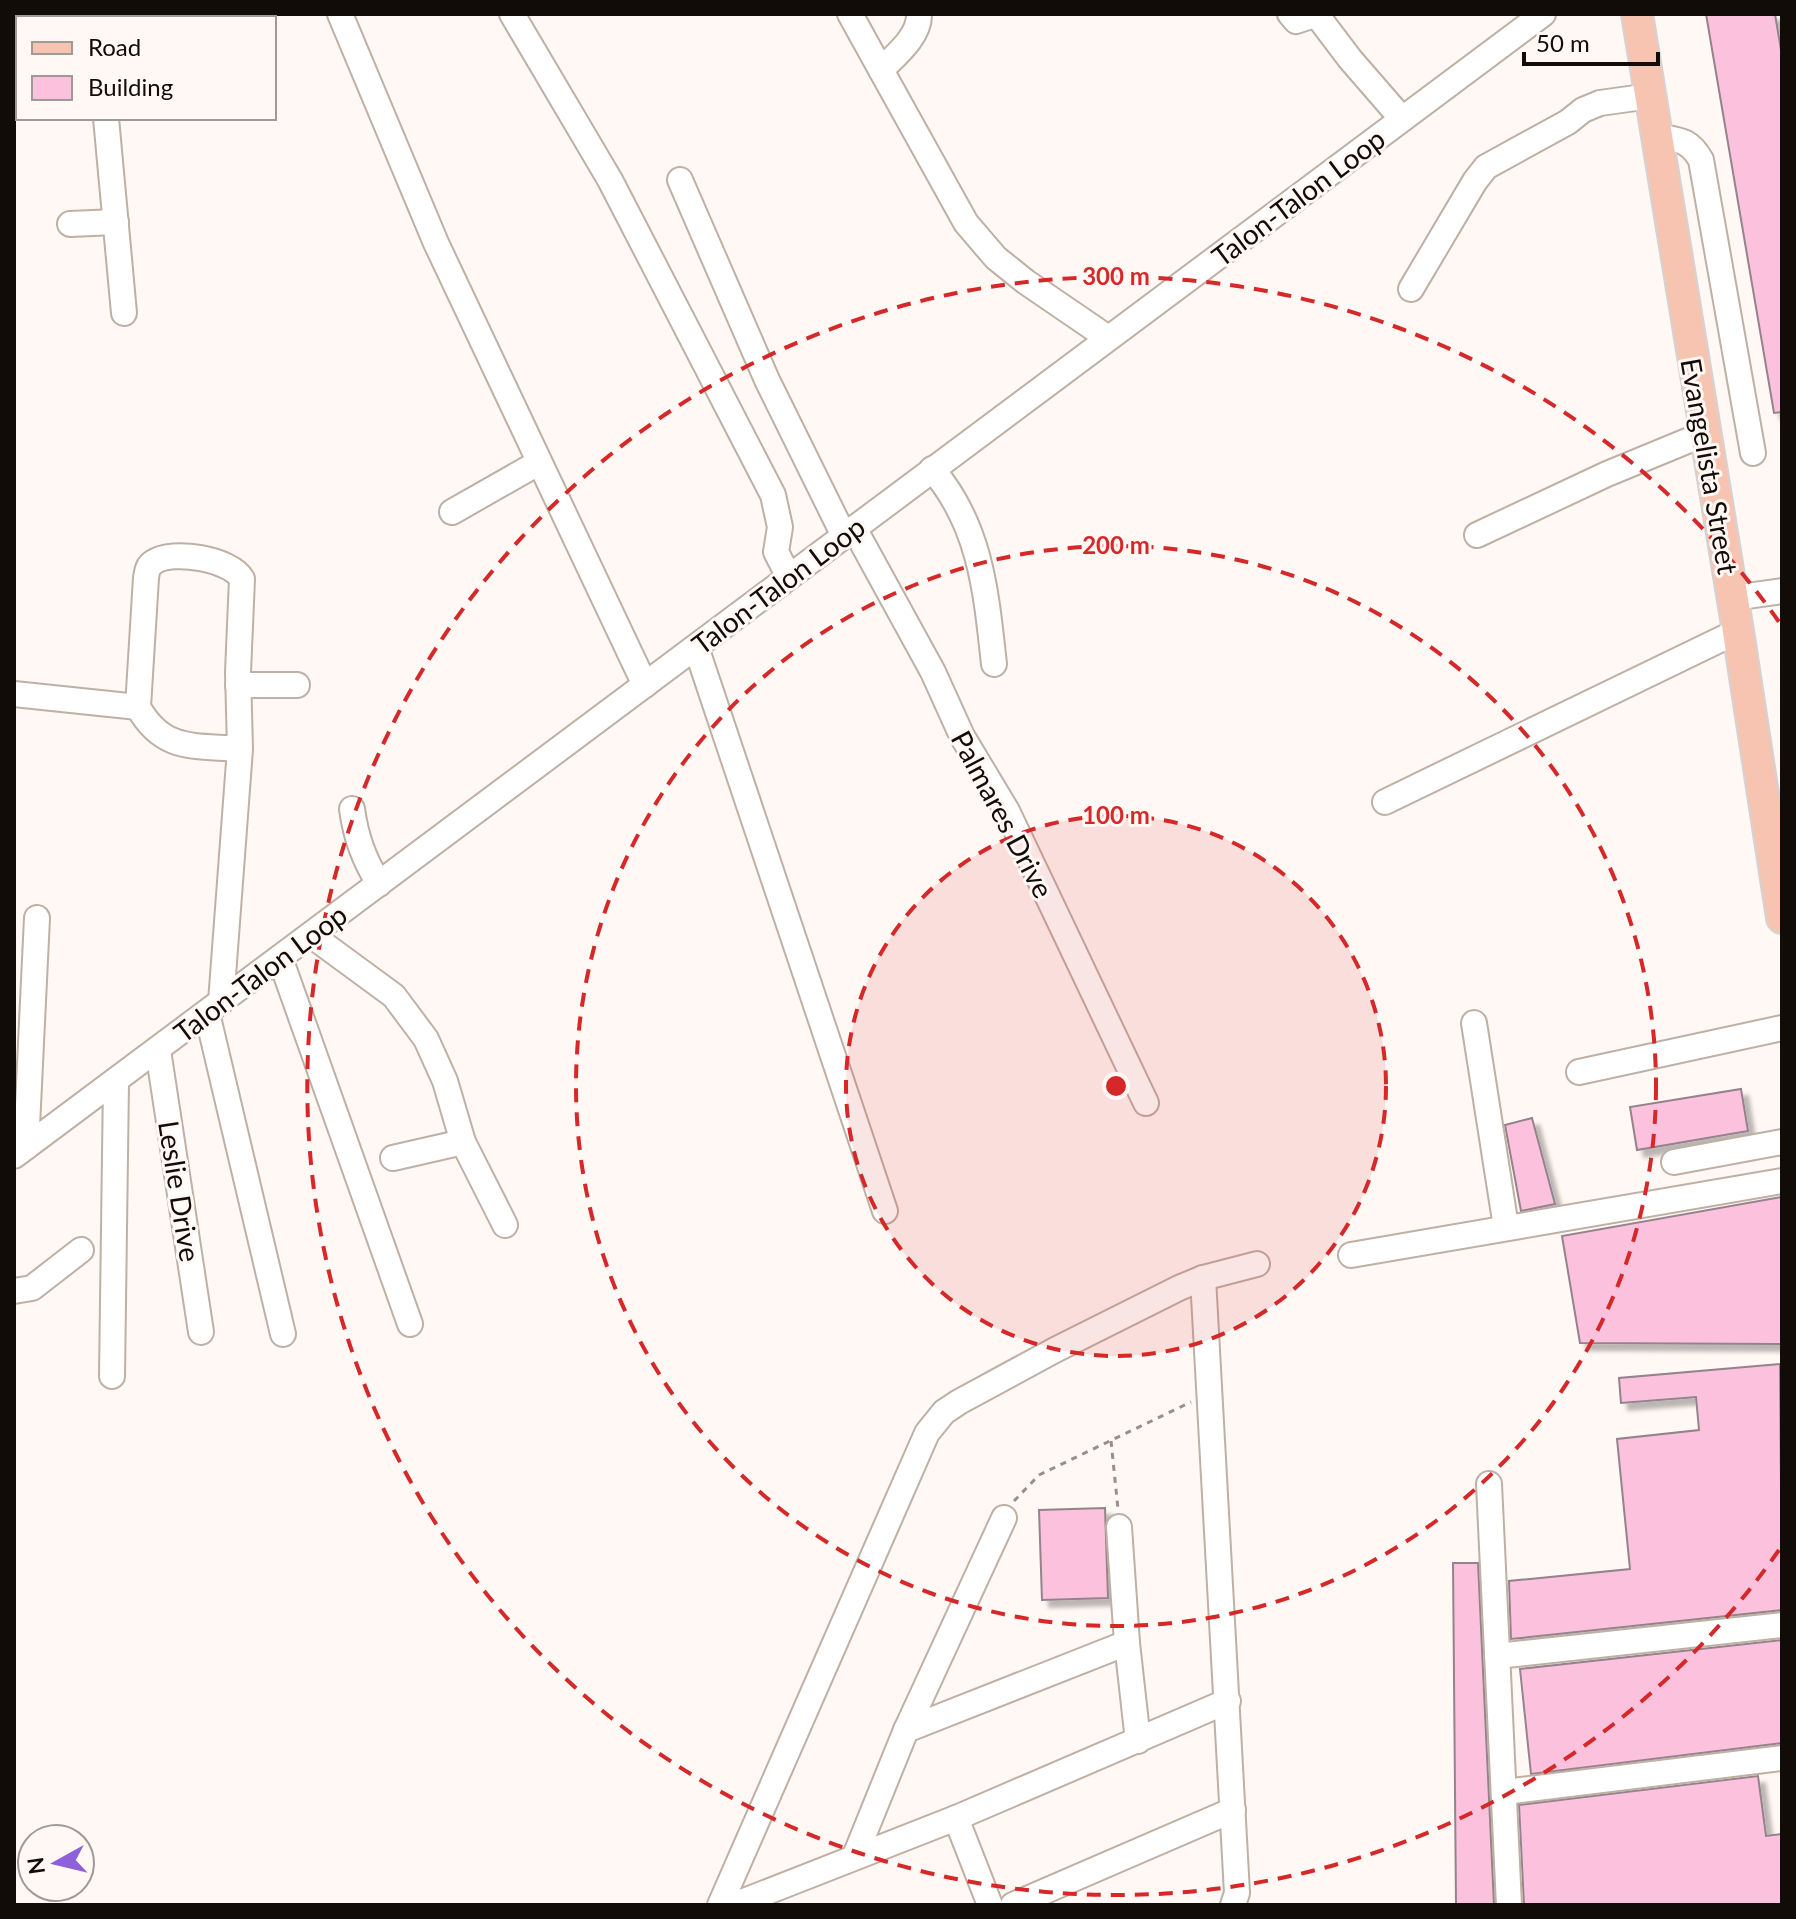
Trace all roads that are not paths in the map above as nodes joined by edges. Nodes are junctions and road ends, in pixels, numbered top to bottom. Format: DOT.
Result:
graph roads {
  1 [pos="340,14"];
  2 [pos="512,14"];
  3 [pos="850,14"];
  4 [pos="919,14"];
  5 [pos="1290,14"];
  6 [pos="1543,14"];
  7 [pos="1637,14"];
  8 [pos="881,70"];
  9 [pos="1650,96"];
  10 [pos="1402,119"];
  11 [pos="106,120"];
  12 [pos="1656,136"];
  13 [pos="680,180"];
  14 [pos="116,222"];
  15 [pos="70,224"];
  16 [pos="1411,289"];
  17 [pos="124,313"];
  18 [pos="1108,338"];
  19 [pos="1704,434"];
  20 [pos="1753,453"];
  21 [pos="538,463"];
  22 [pos="932,469"];
  23 [pos="452,512"];
  24 [pos="849,532"];
  25 [pos="1477,535"];
  26 [pos="789,577"];
  27 [pos="1782,591"];
  28 [pos="1733,598"];
  29 [pos="1738,631"];
  30 [pos="696,647"];
  31 [pos="994,664"];
  32 [pos="238,685"];
  33 [pos="297,685"];
  34 [pos="645,685"];
  35 [pos="14,694"];
  36 [pos="138,707"];
  37 [pos="240,749"];
  38 [pos="1385,802"];
  39 [pos="352,809"];
  40 [pos="379,884"];
  41 [pos="37,918"];
  42 [pos="1782,918"];
  43 [pos="311,935"];
  44 [pos="280,958"];
  45 [pos="214,1007"];
  46 [pos="1474,1023"];
  47 [pos="1782,1028"];
  48 [pos="158,1050"];
  49 [pos="1579,1072"];
  50 [pos="116,1082"];
  51 [pos="1146,1103"];
  52 [pos="463,1142"];
  53 [pos="1782,1142"];
  54 [pos="20,1151"];
  55 [pos="393,1158"];
  56 [pos="1674,1162"];
  57 [pos="1782,1181"];
  58 [pos="885,1211"];
  59 [pos="505,1225"];
  60 [pos="1506,1227"];
  61 [pos="81,1250"];
  62 [pos="1351,1255"];
  63 [pos="1257,1264"];
  64 [pos="1203,1278"];
  65 [pos="14,1291"];
  66 [pos="410,1324"];
  67 [pos="201,1332"];
  68 [pos="283,1334"];
  69 [pos="112,1376"];
  70 [pos="1489,1484"];
  71 [pos="1004,1518"];
  72 [pos="1119,1527"];
  73 [pos="1782,1625"];
  74 [pos="1127,1643"];
  75 [pos="1497,1656"];
  76 [pos="1228,1701"];
  77 [pos="906,1730"];
  78 [pos="1138,1741"];
  79 [pos="1782,1758"];
  80 [pos="1504,1792"];
  81 [pos="1233,1810"];
  82 [pos="956,1818"];
  83 [pos="855,1856"];
  84 [pos="720,1905"];
  85 [pos="734,1905"];
  86 [pos="990,1905"];
  87 [pos="1013,1905"];
  88 [pos="1233,1905"];
  89 [pos="1509,1905"];
  1 -- 21 [label="street"];
  2 -- 26 [label="street"];
  3 -- 8 [label="street"];
  4 -- 8 [label="street"];
  5 -- 10 [label="street"];
  6 -- 10 [label="street, Talon-Talon Loop"];
  7 -- 9 [label="main road, Evangelista Street"];
  8 -- 18 [label="street"];
  9 -- 12 [label="main road, Evangelista Street"];
  9 -- 16 [label="street"];
  10 -- 18 [label="street, Talon-Talon Loop"];
  11 -- 14 [label="street"];
  12 -- 19 [label="main road, Evangelista Street"];
  12 -- 20 [label="street"];
  13 -- 24 [label="street, Palmares Drive"];
  14 -- 15 [label="street"];
  14 -- 17 [label="street"];
  18 -- 22 [label="street, Talon-Talon Loop"];
  19 -- 25 [label="street"];
  19 -- 28 [label="main road, Evangelista Street"];
  21 -- 23 [label="street"];
  21 -- 34 [label="street"];
  22 -- 24 [label="street, Talon-Talon Loop"];
  22 -- 31 [label="street"];
  24 -- 26 [label="street, Talon-Talon Loop"];
  24 -- 51 [label="street, Palmares Drive"];
  26 -- 30 [label="street, Talon-Talon Loop"];
  27 -- 28 [label="street"];
  28 -- 29 [label="main road, Evangelista Street"];
  29 -- 38 [label="street"];
  29 -- 42 [label="main road, Evangelista Street"];
  30 -- 34 [label="street, Talon-Talon Loop"];
  30 -- 58 [label="street"];
  32 -- 33 [label="street"];
  32 -- 36 [label="street"];
  32 -- 37 [label="street"];
  34 -- 40 [label="street, Talon-Talon Loop"];
  35 -- 36 [label="street"];
  36 -- 37 [label="street"];
  37 -- 45 [label="street"];
  39 -- 40 [label="street"];
  40 -- 43 [label="street, Talon-Talon Loop"];
  41 -- 54 [label="street"];
  43 -- 44 [label="street, Talon-Talon Loop"];
  43 -- 52 [label="street"];
  44 -- 45 [label="street, Talon-Talon Loop"];
  44 -- 66 [label="street"];
  45 -- 48 [label="street, Talon-Talon Loop"];
  45 -- 68 [label="street"];
  46 -- 60 [label="street"];
  47 -- 49 [label="street"];
  48 -- 50 [label="street, Talon-Talon Loop"];
  48 -- 67 [label="street, Leslie Drive"];
  50 -- 54 [label="street, Talon-Talon Loop"];
  50 -- 69 [label="street"];
  52 -- 55 [label="street"];
  52 -- 59 [label="street"];
  53 -- 56 [label="street"];
  57 -- 60 [label="street"];
  60 -- 62 [label="street"];
  61 -- 65 [label="street"];
  63 -- 64 [label="street"];
  64 -- 76 [label="street"];
  64 -- 84 [label="street"];
  70 -- 75 [label="street"];
  71 -- 77 [label="street"];
  72 -- 74 [label="street"];
  73 -- 75 [label="street"];
  74 -- 77 [label="street"];
  74 -- 78 [label="street"];
  75 -- 80 [label="street"];
  76 -- 78 [label="street"];
  76 -- 81 [label="street"];
  77 -- 83 [label="street"];
  78 -- 82 [label="street"];
  79 -- 80 [label="street"];
  80 -- 89 [label="street"];
  81 -- 87 [label="street"];
  81 -- 88 [label="street"];
  82 -- 83 [label="street"];
  82 -- 86 [label="street"];
  83 -- 85 [label="street"];
}
